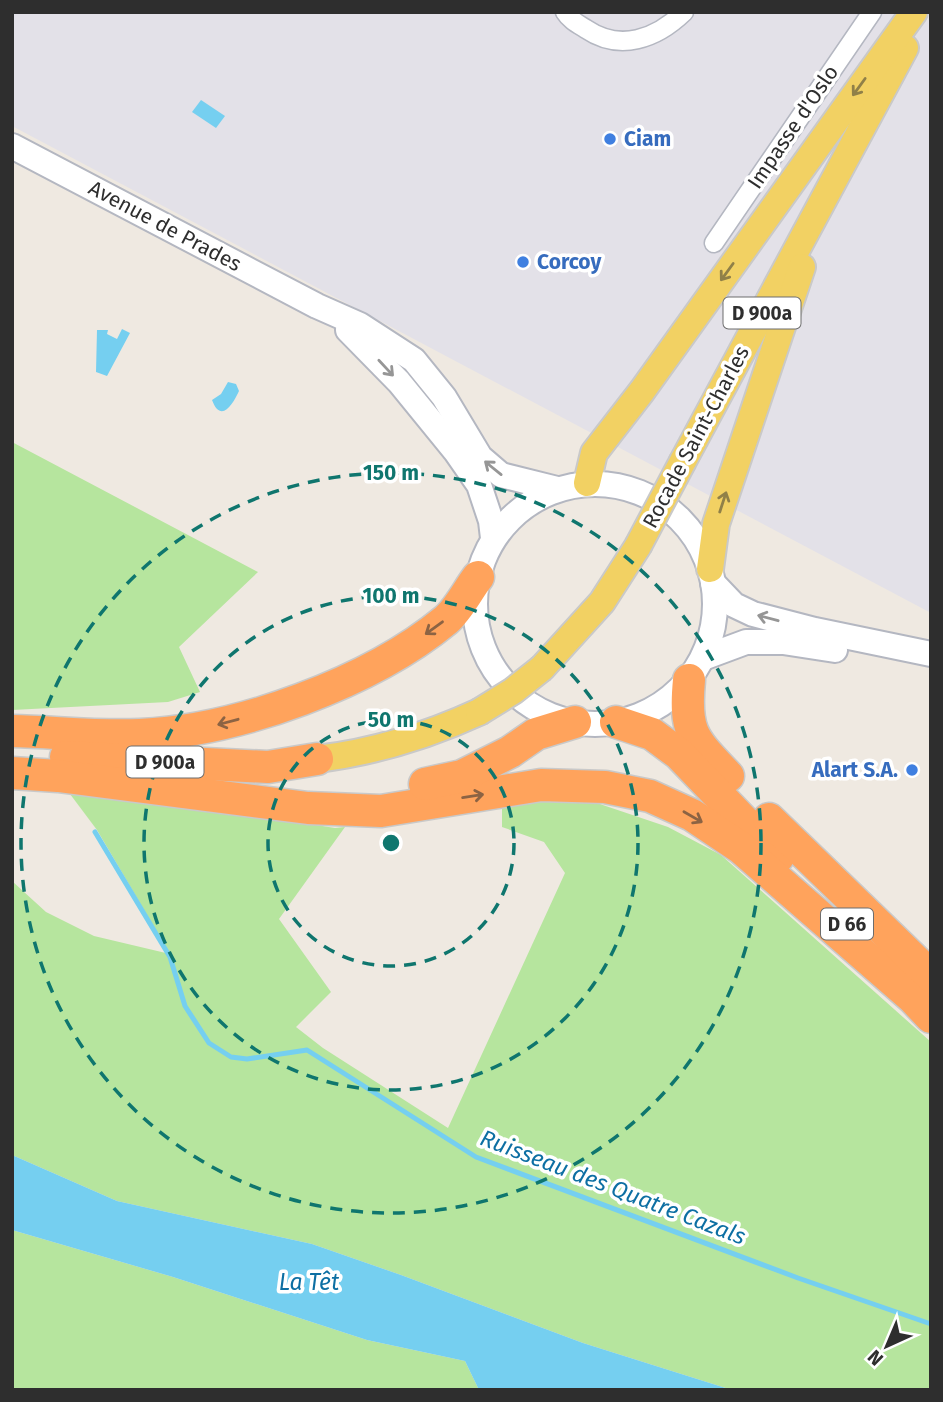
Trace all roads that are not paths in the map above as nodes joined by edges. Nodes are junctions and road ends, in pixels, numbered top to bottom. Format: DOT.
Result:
graph roads {
  1 [pos="565,12"];
  2 [pos="684,12"];
  3 [pos="872,12"];
  4 [pos="914,12"];
  5 [pos="924,12"];
  6 [pos="12,146"];
  7 [pos="842,165"];
  8 [pos="715,243"];
  9 [pos="317,306"];
  10 [pos="587,483"];
  11 [pos="557,489"];
  12 [pos="493,538"];
  13 [pos="712,576"];
  14 [pos="478,577"];
  15 [pos="931,654"];
  16 [pos="931,667"];
  17 [pos="696,669"];
  18 [pos="575,722"];
  19 [pos="616,722"];
  20 [pos="12,731"];
  21 [pos="12,739"];
  22 [pos="12,755"];
  23 [pos="317,759"];
  24 [pos="12,763"];
  25 [pos="12,773"];
  26 [pos="771,835"];
  27 [pos="931,976"];
  28 [pos="931,1003"];
  29 [pos="931,1017"];
  1 -- 2 [label="street"];
  3 -- 8 [label="street, Impasse d'Oslo"];
  4 -- 10 [label="main road, one-way"];
  5 -- 7 [label="main road, Rocade Saint-Charles / D 900a"];
  6 -- 9 [label="main road, Avenue de Prades"];
  13 -- 7 [label="main road, one-way"];
  7 -- 23 [label="main road, Rocade Saint-Charles / D 900a, bridge"];
  11 -- 9 [label="main road, Avenue de Prades, one-way"];
  9 -- 12 [label="main road, Avenue de Prades, one-way"];
  10 -- 11 [label="main road"];
  10 -- 13 [label="main road"];
  11 -- 12 [label="main road"];
  12 -- 14 [label="main road"];
  15 -- 13 [label="main road, one-way"];
  13 -- 17 [label="main road"];
  14 -- 18 [label="main road"];
  14 -- 20 [label="highway, one-way"];
  16 -- 17 [label="main road"];
  17 -- 19 [label="main road"];
  17 -- 26 [label="highway, D 66"];
  18 -- 19 [label="main road"];
  18 -- 24 [label="highway"];
  19 -- 26 [label="highway, D 66"];
  21 -- 23 [label="highway, D 900a"];
  22 -- 23 [label="highway, D 900a"];
  25 -- 29 [label="highway, one-way"];
  26 -- 27 [label="highway, D 66"];
  26 -- 28 [label="highway, D 66"];
}
